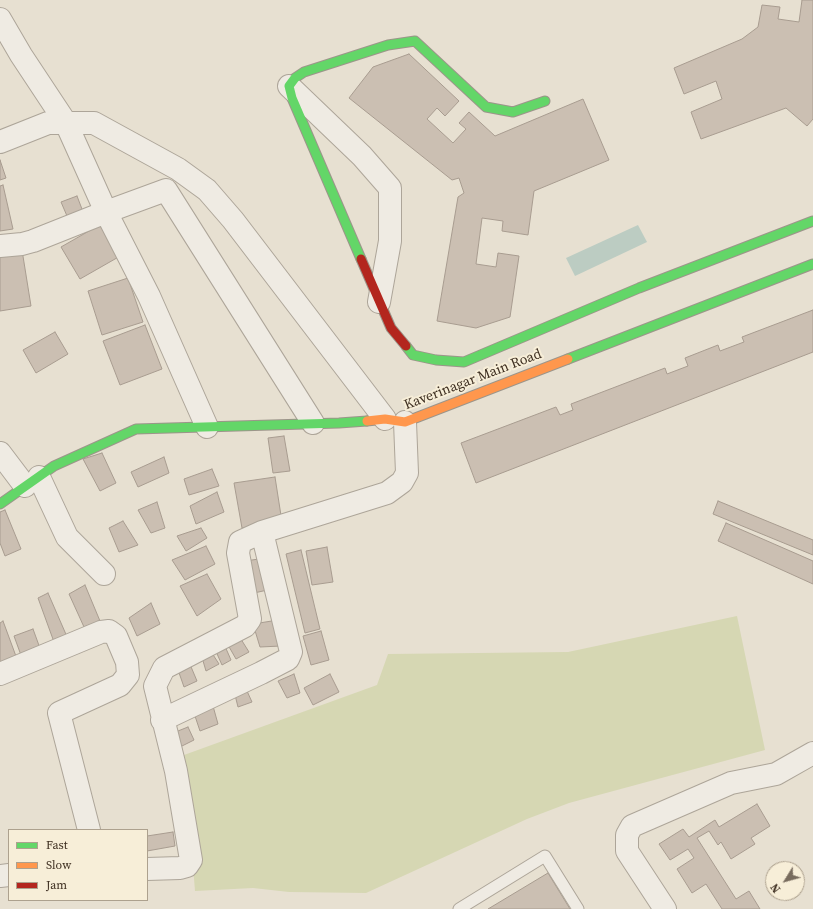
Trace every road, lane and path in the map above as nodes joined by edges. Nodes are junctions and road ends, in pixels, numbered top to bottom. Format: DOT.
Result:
graph roads {
  1 [pos="0,19"];
  2 [pos="289,86"];
  3 [pos="545,101"];
  4 [pos="66,123"];
  5 [pos="0,142"];
  6 [pos="106,212"];
  7 [pos="813,221"];
  8 [pos="0,246"];
  9 [pos="813,264"];
  10 [pos="379,302"];
  11 [pos="395,420"];
  12 [pos="313,424"];
  13 [pos="207,427"];
  14 [pos="0,453"];
  15 [pos="32,481"];
  16 [pos="0,504"];
  17 [pos="262,532"];
  18 [pos="104,574"];
  19 [pos="0,674"];
  20 [pos="162,720"];
  21 [pos="813,753"];
  22 [pos="89,829"];
  23 [pos="148,869"];
  24 [pos="459,909"];
  25 [pos="578,909"];
  26 [pos="665,909"];
  1 -- 4 [label="street"];
  2 -- 3 [label="street"];
  2 -- 10 [label="street"];
  2 -- 10 [label="street"];
  4 -- 5 [label="street"];
  4 -- 6 [label="street"];
  4 -- 11 [label="street"];
  6 -- 8 [label="street"];
  6 -- 12 [label="street"];
  6 -- 13 [label="street"];
  7 -- 10 [label="street"];
  9 -- 11 [label="street, Kaverinagar Main Road"];
  11 -- 12 [label="street, Kaverinagar Main Road"];
  11 -- 17 [label="street"];
  12 -- 13 [label="street, Kaverinagar Main Road"];
  13 -- 15 [label="street, Kaverinagar Main Road"];
  14 -- 15 [label="street"];
  15 -- 16 [label="street, Kaverinagar Main Road"];
  15 -- 18 [label="street"];
  17 -- 20 [label="street"];
  17 -- 20 [label="street"];
  19 -- 22 [label="street"];
  20 -- 23 [label="street"];
  21 -- 26 [label="street"];
  24 -- 25 [label="lane"];
}
